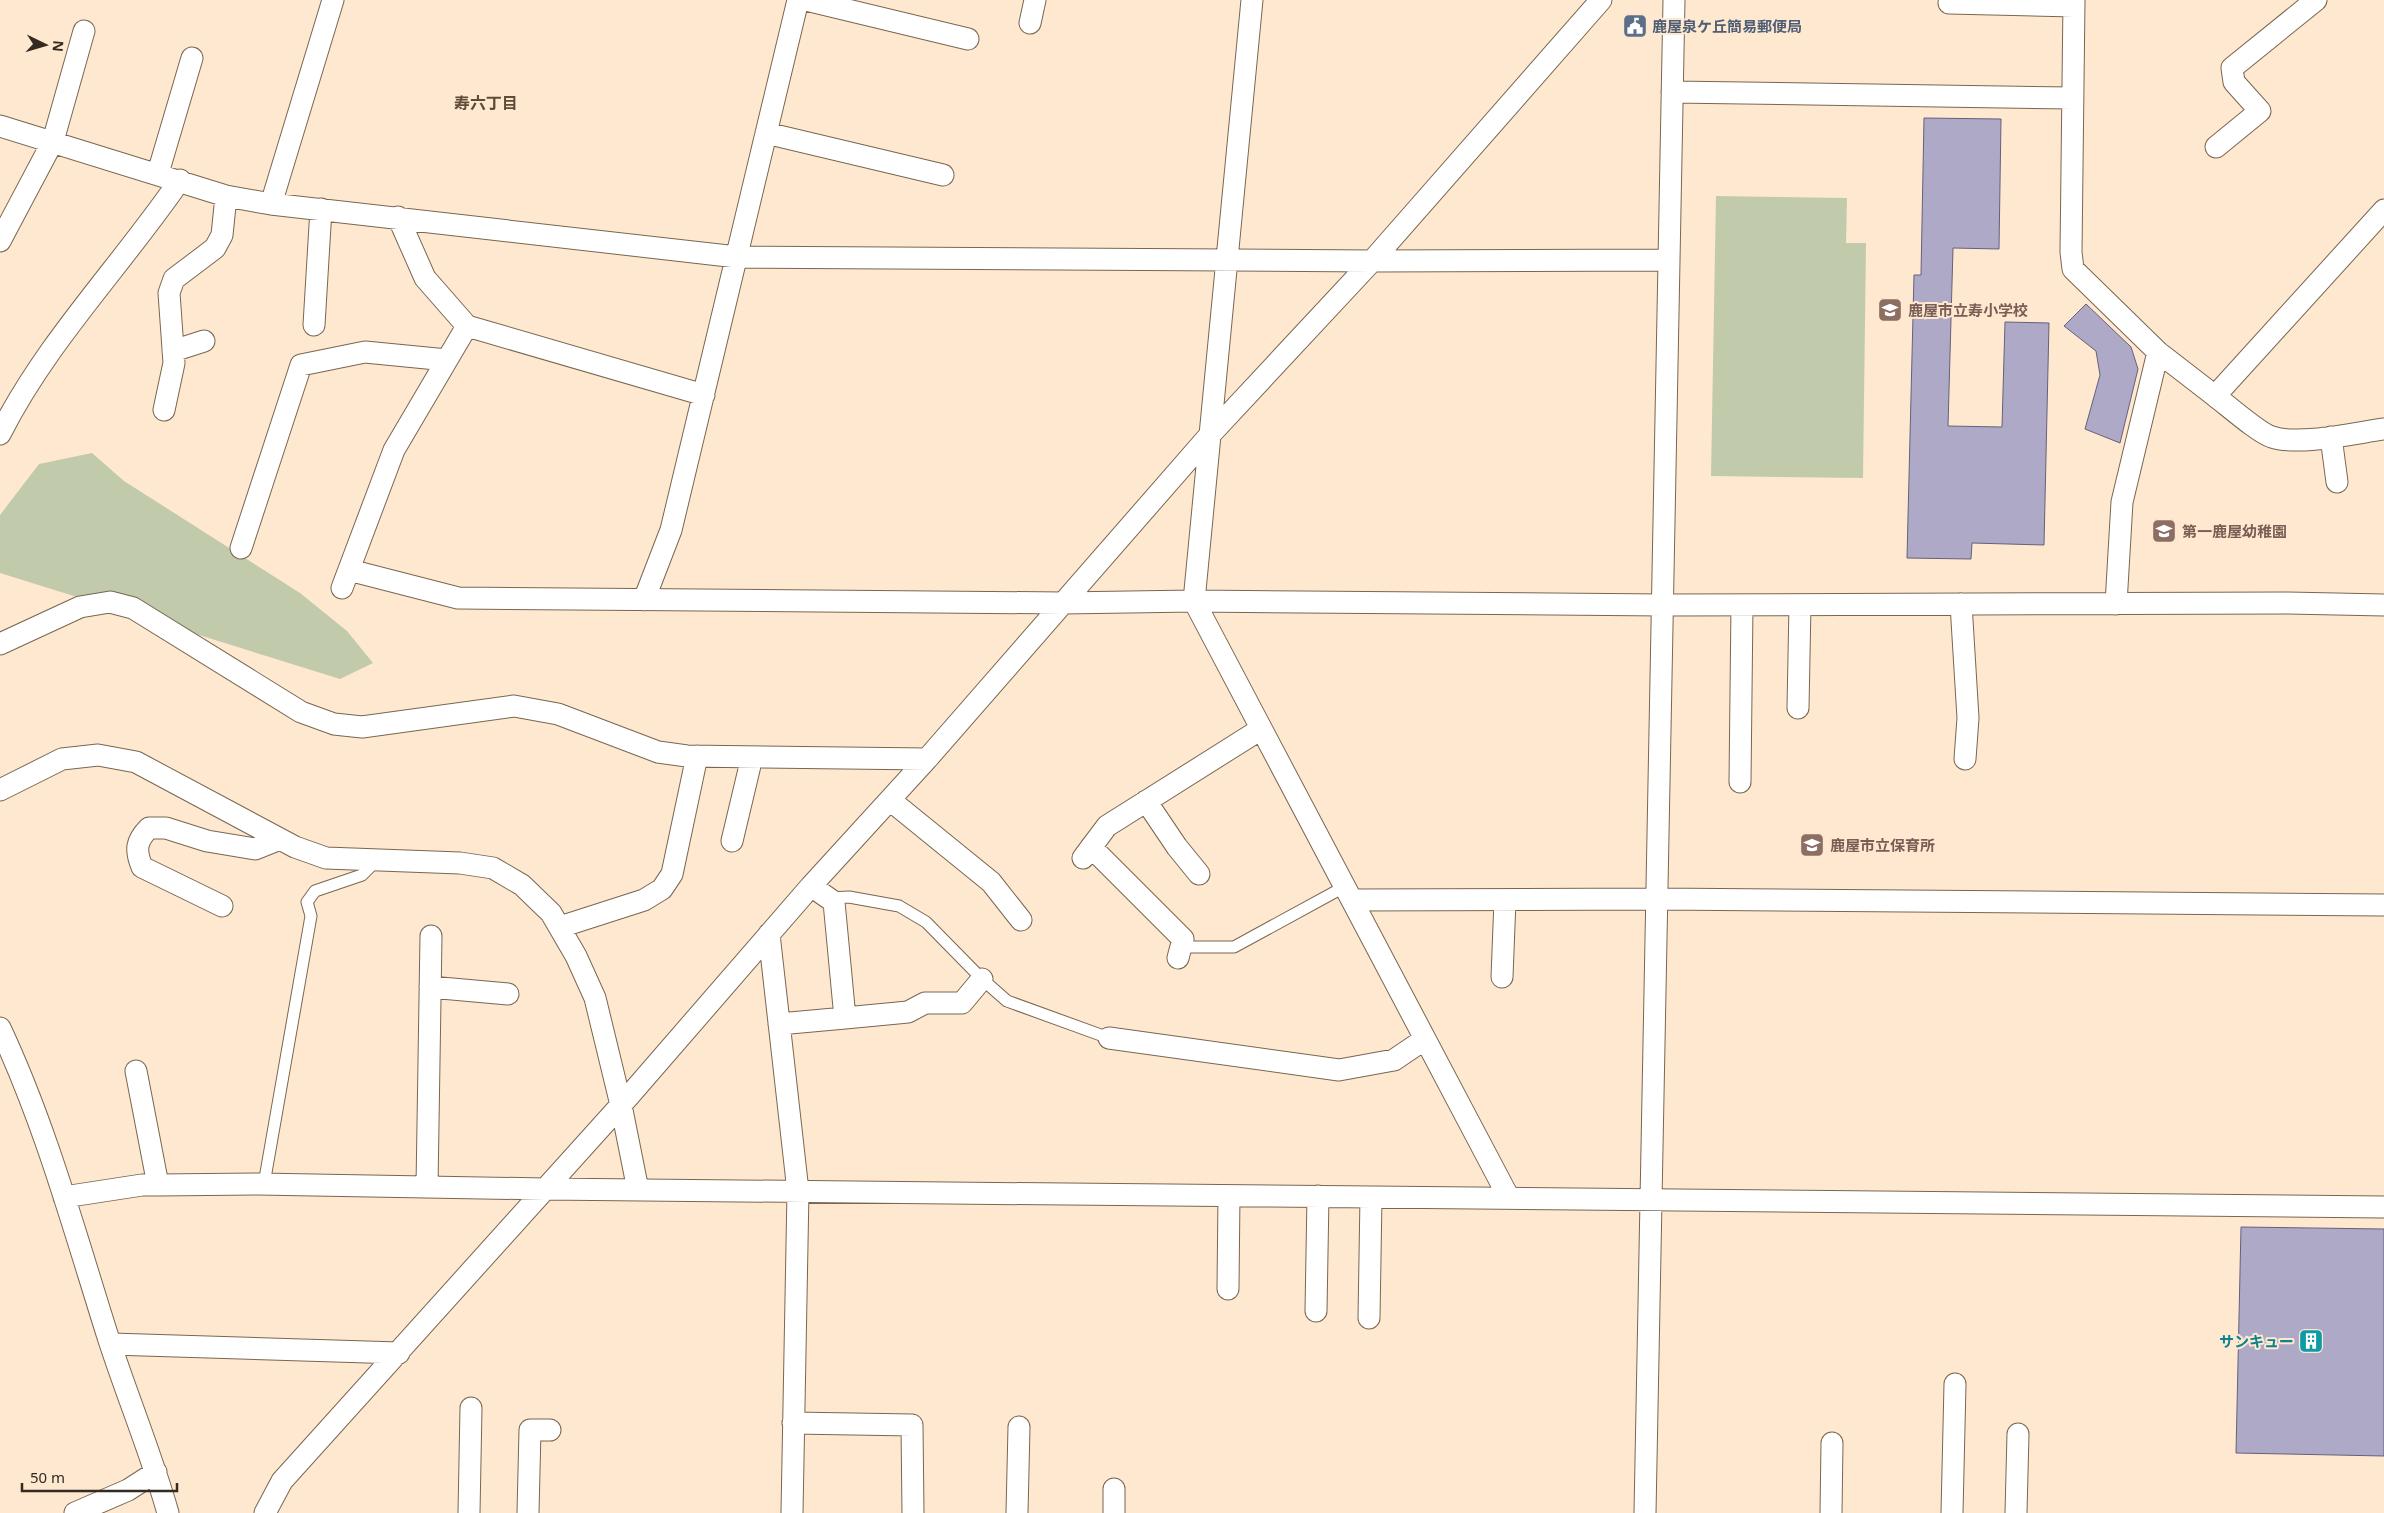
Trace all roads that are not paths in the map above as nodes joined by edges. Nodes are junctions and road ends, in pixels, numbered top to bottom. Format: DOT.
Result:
graph roads {
  1 [pos="333,0"];
  2 [pos="798,0"];
  3 [pos="806,0"];
  4 [pos="1035,0"];
  5 [pos="1252,0"];
  6 [pos="1601,0"];
  7 [pos="1674,0"];
  8 [pos="2316,0"];
  9 [pos="1949,3"];
  10 [pos="2074,3"];
  11 [pos="1030,23"];
  12 [pos="84,31"];
  13 [pos="968,39"];
  14 [pos="192,58"];
  15 [pos="1672,92"];
  16 [pos="2072,98"];
  17 [pos="0,126"];
  18 [pos="766,133"];
  19 [pos="52,141"];
  20 [pos="2216,147"];
  21 [pos="158,173"];
  22 [pos="943,175"];
  23 [pos="180,180"];
  24 [pos="226,196"];
  25 [pos="271,204"];
  26 [pos="321,209"];
  27 [pos="2384,210"];
  28 [pos="398,217"];
  29 [pos="0,241"];
  30 [pos="737,257"];
  31 [pos="1228,258"];
  32 [pos="1669,260"];
  33 [pos="1372,261"];
  34 [pos="314,325"];
  35 [pos="466,326"];
  36 [pos="204,341"];
  37 [pos="173,351"];
  38 [pos="2158,352"];
  39 [pos="447,360"];
  40 [pos="704,394"];
  41 [pos="2215,396"];
  42 [pos="164,410"];
  43 [pos="2384,429"];
  44 [pos="0,434"];
  45 [pos="1208,437"];
  46 [pos="2330,437"];
  47 [pos="2336,482"];
  48 [pos="241,548"];
  49 [pos="644,600"];
  50 [pos="1194,601"];
  51 [pos="1063,603"];
  52 [pos="1961,604"];
  53 [pos="2116,604"];
  54 [pos="1663,605"];
  55 [pos="1742,605"];
  56 [pos="1800,605"];
  57 [pos="2384,605"];
  58 [pos="0,644"];
  59 [pos="1798,708"];
  60 [pos="1262,729"];
  61 [pos="697,756"];
  62 [pos="752,757"];
  63 [pos="927,759"];
  64 [pos="1965,759"];
  65 [pos="1740,782"];
  66 [pos="0,790"];
  67 [pos="890,800"];
  68 [pos="1146,801"];
  69 [pos="280,839"];
  70 [pos="732,841"];
  71 [pos="377,860"];
  72 [pos="1199,874"];
  73 [pos="820,892"];
  74 [pos="1348,894"];
  75 [pos="1658,899"];
  76 [pos="1506,900"];
  77 [pos="2384,905"];
  78 [pos="222,906"];
  79 [pos="1021,920"];
  80 [pos="560,927"];
  81 [pos="769,934"];
  82 [pos="431,936"];
  83 [pos="1179,952"];
  84 [pos="1502,977"];
  85 [pos="982,979"];
  86 [pos="430,987"];
  87 [pos="508,994"];
  88 [pos="845,1018"];
  89 [pos="779,1024"];
  90 [pos="0,1028"];
  91 [pos="1109,1038"];
  92 [pos="1424,1039"];
  93 [pos="136,1071"];
  94 [pos="621,1105"];
  95 [pos="264,1184"];
  96 [pos="158,1185"];
  97 [pos="427,1187"];
  98 [pos="545,1189"];
  99 [pos="638,1190"];
  100 [pos="798,1191"];
  101 [pos="1229,1196"];
  102 [pos="1318,1196"];
  103 [pos="64,1197"];
  104 [pos="1371,1197"];
  105 [pos="1508,1198"];
  106 [pos="1650,1200"];
  107 [pos="2384,1207"];
  108 [pos="1228,1289"];
  109 [pos="1316,1311"];
  110 [pos="1370,1318"];
  111 [pos="111,1344"];
  112 [pos="399,1353"];
  113 [pos="1955,1384"];
  114 [pos="471,1408"];
  115 [pos="793,1423"];
  116 [pos="1019,1427"];
  117 [pos="550,1430"];
  118 [pos="2018,1434"];
  119 [pos="1832,1443"];
  120 [pos="156,1472"];
  121 [pos="1114,1489"];
  122 [pos="76,1513"];
  123 [pos="168,1513"];
  124 [pos="265,1513"];
  125 [pos="468,1513"];
  126 [pos="528,1513"];
  127 [pos="792,1513"];
  128 [pos="913,1513"];
  129 [pos="1017,1513"];
  130 [pos="1114,1513"];
  131 [pos="1645,1513"];
  132 [pos="1831,1513"];
  133 [pos="1952,1513"];
  134 [pos="2016,1513"];
  1 -- 25 [label="street"];
  2 -- 18 [label="street"];
  3 -- 13 [label="street"];
  4 -- 11 [label="street"];
  5 -- 31 [label="street"];
  6 -- 33 [label="street"];
  7 -- 15 [label="street"];
  8 -- 20 [label="street"];
  9 -- 10 [label="street"];
  10 -- 16 [label="street"];
  12 -- 19 [label="street"];
  14 -- 21 [label="street"];
  15 -- 16 [label="street"];
  15 -- 32 [label="street"];
  16 -- 38 [label="street"];
  17 -- 19 [label="street"];
  18 -- 22 [label="street"];
  18 -- 30 [label="street"];
  19 -- 21 [label="street"];
  19 -- 29 [label="street"];
  21 -- 23 [label="street"];
  23 -- 24 [label="street"];
  23 -- 44 [label="street"];
  24 -- 25 [label="street"];
  24 -- 37 [label="street"];
  25 -- 26 [label="street"];
  26 -- 28 [label="street"];
  26 -- 34 [label="street"];
  27 -- 41 [label="street"];
  28 -- 30 [label="street"];
  28 -- 35 [label="street"];
  30 -- 31 [label="street"];
  30 -- 40 [label="street"];
  31 -- 33 [label="street"];
  31 -- 45 [label="street"];
  32 -- 33 [label="street"];
  32 -- 54 [label="street"];
  33 -- 45 [label="street"];
  35 -- 39 [label="street"];
  35 -- 40 [label="street"];
  36 -- 37 [label="street"];
  37 -- 42 [label="street"];
  38 -- 41 [label="street"];
  38 -- 53 [label="street"];
  39 -- 48 [label="street"];
  39 -- 49 [label="street"];
  40 -- 49 [label="street"];
  41 -- 46 [label="street"];
  43 -- 46 [label="street"];
  45 -- 50 [label="street"];
  45 -- 51 [label="street"];
  46 -- 47 [label="street"];
  49 -- 51 [label="street"];
  50 -- 51 [label="street"];
  50 -- 54 [label="street"];
  50 -- 60 [label="street"];
  51 -- 63 [label="street"];
  52 -- 53 [label="street"];
  52 -- 56 [label="street"];
  52 -- 64 [label="street"];
  53 -- 57 [label="street"];
  54 -- 55 [label="street"];
  54 -- 75 [label="street"];
  55 -- 56 [label="street"];
  55 -- 65 [label="street"];
  56 -- 59 [label="street"];
  58 -- 61 [label="street"];
  60 -- 68 [label="street"];
  60 -- 74 [label="street"];
  61 -- 62 [label="street"];
  61 -- 80 [label="street"];
  62 -- 63 [label="street"];
  62 -- 70 [label="street"];
  63 -- 67 [label="street"];
  66 -- 69 [label="street"];
  67 -- 73 [label="street"];
  67 -- 79 [label="street"];
  68 -- 72 [label="street"];
  68 -- 83 [label="street"];
  69 -- 71 [label="street"];
  69 -- 78 [label="street"];
  71 -- 80 [label="street"];
  71 -- 95 [label="lane"];
  73 -- 81 [label="street"];
  73 -- 85 [label="lane"];
  73 -- 88 [label="street"];
  74 -- 76 [label="street"];
  74 -- 83 [label="lane"];
  74 -- 92 [label="street"];
  75 -- 76 [label="street"];
  75 -- 77 [label="street"];
  75 -- 106 [label="street"];
  76 -- 84 [label="street"];
  80 -- 94 [label="street"];
  81 -- 89 [label="street"];
  81 -- 94 [label="street"];
  82 -- 86 [label="street"];
  85 -- 88 [label="street"];
  85 -- 91 [label="lane"];
  86 -- 87 [label="street"];
  86 -- 97 [label="street"];
  88 -- 89 [label="street"];
  89 -- 100 [label="street"];
  90 -- 103 [label="street"];
  91 -- 92 [label="street"];
  92 -- 105 [label="street"];
  93 -- 96 [label="street"];
  94 -- 98 [label="street"];
  94 -- 99 [label="street"];
  95 -- 96 [label="street"];
  95 -- 97 [label="street"];
  96 -- 103 [label="street"];
  97 -- 98 [label="street"];
  98 -- 99 [label="street"];
  98 -- 112 [label="street"];
  99 -- 100 [label="street"];
  100 -- 101 [label="street"];
  100 -- 115 [label="street"];
  101 -- 102 [label="street"];
  101 -- 108 [label="street"];
  102 -- 104 [label="street"];
  102 -- 109 [label="street"];
  103 -- 111 [label="street"];
  104 -- 105 [label="street"];
  104 -- 110 [label="street"];
  105 -- 106 [label="street"];
  106 -- 107 [label="street"];
  106 -- 131 [label="street"];
  111 -- 112 [label="street"];
  111 -- 120 [label="street"];
  112 -- 124 [label="street"];
  113 -- 133 [label="street"];
  114 -- 125 [label="street"];
  115 -- 127 [label="street"];
  115 -- 128 [label="street"];
  116 -- 129 [label="street"];
  117 -- 126 [label="street"];
  118 -- 134 [label="street"];
  119 -- 132 [label="street"];
  120 -- 122 [label="street"];
  120 -- 123 [label="street"];
  121 -- 130 [label="street"];
}
